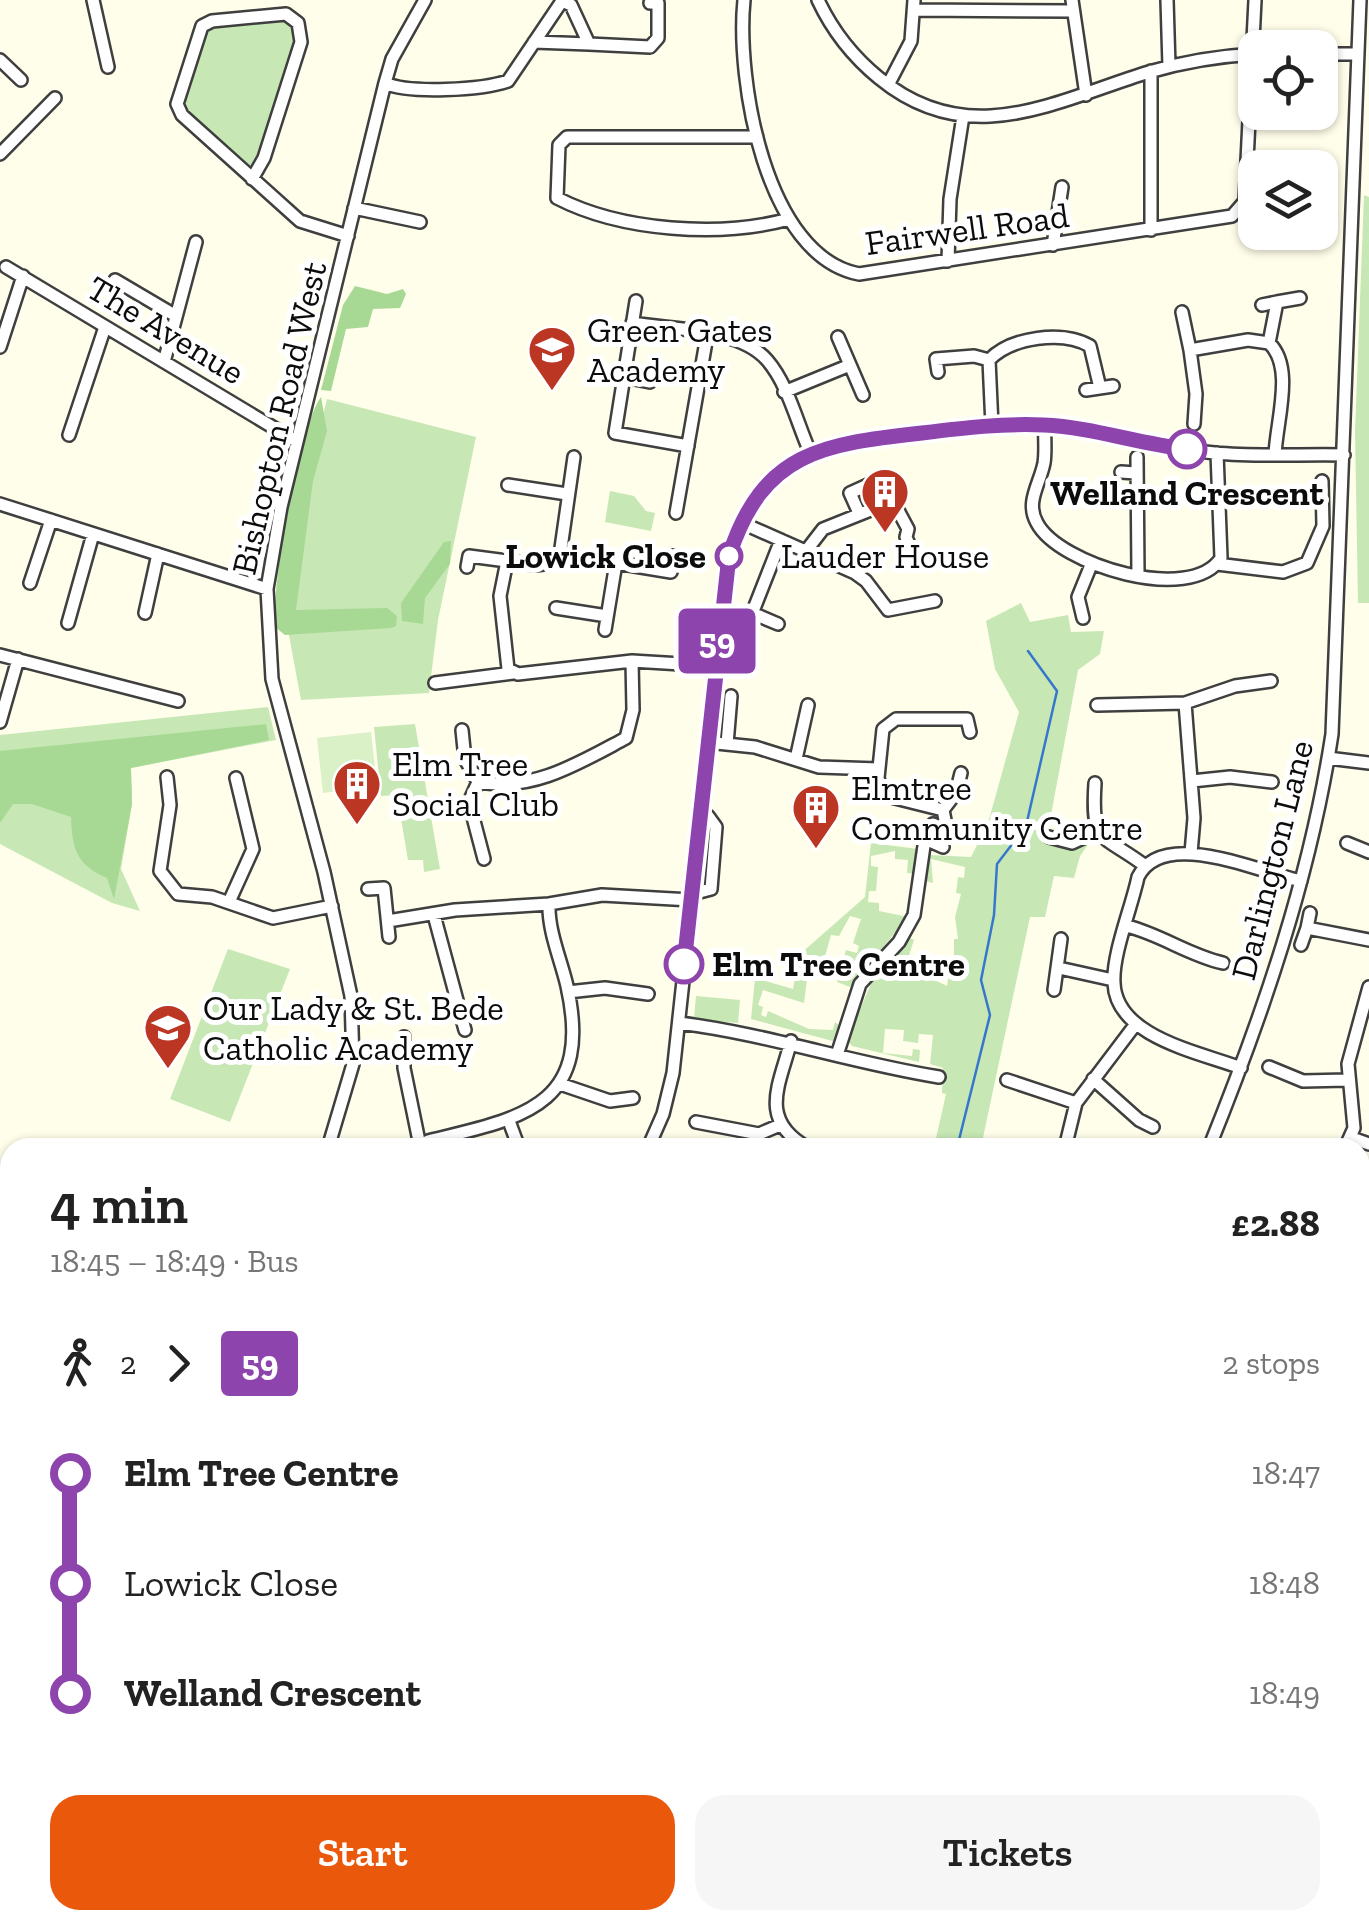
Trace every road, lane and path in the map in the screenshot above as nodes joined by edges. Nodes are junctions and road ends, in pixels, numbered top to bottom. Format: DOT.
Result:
graph roads {
  1 [pos="92,0"];
  2 [pos="424,0"];
  3 [pos="744,0"];
  4 [pos="818,0"];
  5 [pos="1167,0"];
  6 [pos="1255,0"];
  7 [pos="1360,0"];
  8 [pos="650,3"];
  9 [pos="915,5"];
  10 [pos="1072,6"];
  11 [pos="1254,30"];
  12 [pos="534,42"];
  13 [pos="588,44"];
  14 [pos="104,53"];
  15 [pos="1338,54"];
  16 [pos="1358,54"];
  17 [pos="90,56"];
  18 [pos="1238,56"];
  19 [pos="0,60"];
  20 [pos="1169,66"];
  21 [pos="108,67"];
  22 [pos="1151,72"];
  23 [pos="20,80"];
  24 [pos="384,83"];
  25 [pos="888,86"];
  26 [pos="1086,95"];
  27 [pos="55,98"];
  28 [pos="1362,100"];
  29 [pos="963,116"];
  30 [pos="1249,130"];
  31 [pos="757,137"];
  32 [pos="0,154"];
  33 [pos="252,179"];
  34 [pos="1062,186"];
  35 [pos="354,208"];
  36 [pos="789,219"];
  37 [pos="420,222"];
  38 [pos="1150,230"];
  39 [pos="348,236"];
  40 [pos="196,242"];
  41 [pos="1053,244"];
  42 [pos="948,261"];
  43 [pos="2,264"];
  44 [pos="23,276"];
  45 [pos="115,280"];
  46 [pos="1300,298"];
  47 [pos="636,301"];
  48 [pos="1277,302"];
  49 [pos="1262,305"];
  50 [pos="1182,312"];
  51 [pos="176,316"];
  52 [pos="632,323"];
  53 [pos="106,326"];
  54 [pos="708,336"];
  55 [pos="838,337"];
  56 [pos="1269,343"];
  57 [pos="0,347"];
  58 [pos="1190,350"];
  59 [pos="936,360"];
  60 [pos="989,360"];
  61 [pos="164,362"];
  62 [pos="850,365"];
  63 [pos="624,377"];
  64 [pos="650,382"];
  65 [pos="1086,390"];
  66 [pos="784,392"];
  67 [pos="862,396"];
  68 [pos="1190,414"];
  69 [pos="1045,425"];
  70 [pos="992,426"];
  71 [pos="70,435"];
  72 [pos="296,441"];
  73 [pos="688,446"];
  74 [pos="810,452"];
  75 [pos="1217,453"];
  76 [pos="1276,454"];
  77 [pos="1344,456"];
  78 [pos="574,457"];
  79 [pos="1136,458"];
  80 [pos="1121,472"];
  81 [pos="1136,473"];
  82 [pos="1322,481"];
  83 [pos="872,483"];
  84 [pos="508,485"];
  85 [pos="907,491"];
  86 [pos="567,494"];
  87 [pos="892,501"];
  88 [pos="0,504"];
  89 [pos="676,512"];
  90 [pos="859,512"];
  91 [pos="51,520"];
  92 [pos="740,522"];
  93 [pos="93,534"];
  94 [pos="781,540"];
  95 [pos="806,551"];
  96 [pos="158,554"];
  97 [pos="674,556"];
  98 [pos="507,561"];
  99 [pos="916,561"];
  100 [pos="558,562"];
  101 [pos="616,563"];
  102 [pos="1217,564"];
  103 [pos="1091,565"];
  104 [pos="467,567"];
  105 [pos="1138,575"];
  106 [pos="30,584"];
  107 [pos="268,588"];
  108 [pos="935,601"];
  109 [pos="556,608"];
  110 [pos="145,613"];
  111 [pos="752,614"];
  112 [pos="607,616"];
  113 [pos="1083,618"];
  114 [pos="68,623"];
  115 [pos="778,624"];
  116 [pos="746,629"];
  117 [pos="605,630"];
  118 [pos="0,655"];
  119 [pos="18,659"];
  120 [pos="632,661"];
  121 [pos="714,666"];
  122 [pos="510,671"];
  123 [pos="1271,681"];
  124 [pos="436,683"];
  125 [pos="732,696"];
  126 [pos="178,701"];
  127 [pos="1185,703"];
  128 [pos="808,705"];
  129 [pos="1098,705"];
  130 [pos="969,719"];
  131 [pos="0,722"];
  132 [pos="462,730"];
  133 [pos="707,742"];
  134 [pos="727,744"];
  135 [pos="1328,758"];
  136 [pos="796,759"];
  137 [pos="1369,763"];
  138 [pos="1259,764"];
  139 [pos="878,770"];
  140 [pos="961,773"];
  141 [pos="166,776"];
  142 [pos="236,778"];
  143 [pos="1256,778"];
  144 [pos="1192,781"];
  145 [pos="478,782"];
  146 [pos="1272,782"];
  147 [pos="1095,783"];
  148 [pos="700,814"];
  149 [pos="940,818"];
  150 [pos="1096,832"];
  151 [pos="1368,834"];
  152 [pos="1049,837"];
  153 [pos="495,838"];
  154 [pos="925,840"];
  155 [pos="481,841"];
  156 [pos="1347,843"];
  157 [pos="943,847"];
  158 [pos="1365,851"];
  159 [pos="1191,853"];
  160 [pos="484,859"];
  161 [pos="1144,865"];
  162 [pos="1301,881"];
  163 [pos="368,889"];
  164 [pos="692,897"];
  165 [pos="230,902"];
  166 [pos="549,904"];
  167 [pos="332,906"];
  168 [pos="1310,913"];
  169 [pos="434,914"];
  170 [pos="388,921"];
  171 [pos="1127,926"];
  172 [pos="1308,928"];
  173 [pos="389,936"];
  174 [pos="1061,939"];
  175 [pos="1369,940"];
  176 [pos="1300,945"];
  177 [pos="1223,963"];
  178 [pos="1058,968"];
  179 [pos="1113,980"];
  180 [pos="1369,988"];
  181 [pos="1054,990"];
  182 [pos="568,992"];
  183 [pos="648,994"];
  184 [pos="679,1022"];
  185 [pos="1135,1025"];
  186 [pos="1363,1027"];
  187 [pos="465,1030"];
  188 [pos="404,1037"];
  189 [pos="792,1041"];
  190 [pos="836,1055"];
  191 [pos="1269,1067"];
  192 [pos="1241,1068"];
  193 [pos="1285,1074"];
  194 [pos="939,1077"];
  195 [pos="1094,1078"];
  196 [pos="1008,1080"];
  197 [pos="1347,1080"];
  198 [pos="560,1084"];
  199 [pos="1278,1089"];
  200 [pos="633,1098"];
  201 [pos="1076,1104"];
  202 [pos="509,1121"];
  203 [pos="696,1122"];
  204 [pos="780,1125"];
  205 [pos="1154,1127"];
  206 [pos="331,1138"];
  207 [pos="418,1138"];
  208 [pos="451,1138"];
  209 [pos="515,1138"];
  210 [pos="652,1138"];
  211 [pos="796,1138"];
  212 [pos="1068,1138"];
  213 [pos="1213,1138"];
  214 [pos="1349,1138"];
  1 -- 14 [label="street"];
  2 -- 24 [label="street, Bishopton Road West"];
  3 -- 31 [label="street, Fairwell Road"];
  4 -- 25 [label="street"];
  5 -- 20 [label="street"];
  6 -- 11 [label="street, Fairwell Road"];
  7 -- 16 [label="street, Darlington Lane"];
  8 -- 13 [label="street"];
  9 -- 10 [label="street"];
  9 -- 25 [label="street"];
  10 -- 26 [label="street"];
  12 -- 13 [label="street"];
  12 -- 13 [label="street"];
  12 -- 24 [label="street"];
  14 -- 17 [label="street"];
  14 -- 21 [label="street"];
  15 -- 16 [label="street"];
  16 -- 28 [label="street, Darlington Lane"];
  18 -- 20 [label="street"];
  19 -- 23 [label="street"];
  20 -- 22 [label="street"];
  22 -- 26 [label="street"];
  22 -- 38 [label="street"];
  24 -- 35 [label="street, Bishopton Road West"];
  25 -- 29 [label="street"];
  26 -- 29 [label="street"];
  27 -- 32 [label="street"];
  28 -- 77 [label="street, Darlington Lane"];
  29 -- 42 [label="street"];
  30 -- 38 [label="street, Fairwell Road"];
  31 -- 36 [label="street, Fairwell Road"];
  31 -- 36 [label="street"];
  33 -- 33 [label="street"];
  33 -- 39 [label="street"];
  34 -- 41 [label="street"];
  35 -- 37 [label="street"];
  35 -- 39 [label="street, Bishopton Road West"];
  36 -- 42 [label="street, Fairwell Road"];
  38 -- 41 [label="street, Fairwell Road"];
  39 -- 72 [label="street, Bishopton Road West"];
  40 -- 51 [label="street"];
  41 -- 42 [label="street, Fairwell Road"];
  43 -- 44 [label="street, The Avenue"];
  44 -- 53 [label="street, The Avenue"];
  44 -- 57 [label="street"];
  45 -- 51 [label="street"];
  46 -- 48 [label="street"];
  47 -- 52 [label="street"];
  48 -- 49 [label="street"];
  48 -- 56 [label="street"];
  50 -- 58 [label="street"];
  51 -- 61 [label="street"];
  52 -- 54 [label="street"];
  52 -- 63 [label="street"];
  53 -- 61 [label="street, The Avenue"];
  53 -- 71 [label="street"];
  54 -- 66 [label="street"];
  54 -- 73 [label="street"];
  55 -- 62 [label="street"];
  56 -- 58 [label="street"];
  56 -- 76 [label="street"];
  58 -- 68 [label="street"];
  59 -- 60 [label="street"];
  60 -- 65 [label="street"];
  60 -- 70 [label="street"];
  61 -- 72 [label="street, The Avenue"];
  62 -- 66 [label="street"];
  62 -- 67 [label="street"];
  63 -- 64 [label="street"];
  63 -- 73 [label="street"];
  66 -- 74 [label="street"];
  69 -- 70 [label="street"];
  69 -- 75 [label="street"];
  69 -- 103 [label="street"];
  70 -- 74 [label="street"];
  72 -- 107 [label="street, Bishopton Road West"];
  73 -- 89 [label="street"];
  74 -- 92 [label="street"];
  75 -- 76 [label="street"];
  75 -- 102 [label="street"];
  76 -- 77 [label="street"];
  77 -- 135 [label="street, Darlington Lane"];
  78 -- 86 [label="street"];
  79 -- 81 [label="street"];
  80 -- 81 [label="street"];
  81 -- 105 [label="street"];
  82 -- 102 [label="street"];
  83 -- 90 [label="street"];
  84 -- 86 [label="street"];
  85 -- 87 [label="street"];
  86 -- 100 [label="street"];
  87 -- 90 [label="street"];
  87 -- 99 [label="street"];
  88 -- 91 [label="street"];
  90 -- 95 [label="street"];
  91 -- 93 [label="street"];
  91 -- 106 [label="street"];
  92 -- 94 [label="street"];
  92 -- 121 [label="street"];
  93 -- 96 [label="street"];
  93 -- 114 [label="street"];
  94 -- 95 [label="street"];
  94 -- 111 [label="street"];
  95 -- 108 [label="street"];
  96 -- 107 [label="street"];
  96 -- 110 [label="street"];
  97 -- 101 [label="street"];
  98 -- 100 [label="street"];
  98 -- 104 [label="street"];
  98 -- 122 [label="street"];
  100 -- 101 [label="street"];
  101 -- 112 [label="street"];
  102 -- 105 [label="street"];
  103 -- 105 [label="street"];
  103 -- 113 [label="street"];
  107 -- 167 [label="street, Bishopton Road West"];
  109 -- 112 [label="street"];
  111 -- 115 [label="street"];
  111 -- 116 [label="street"];
  112 -- 117 [label="street"];
  118 -- 119 [label="street"];
  119 -- 126 [label="street"];
  119 -- 131 [label="street"];
  120 -- 121 [label="street"];
  120 -- 122 [label="street"];
  120 -- 145 [label="street"];
  121 -- 133 [label="street"];
  122 -- 124 [label="street"];
  123 -- 127 [label="street"];
  125 -- 134 [label="street"];
  127 -- 129 [label="street"];
  127 -- 144 [label="street"];
  128 -- 136 [label="street"];
  130 -- 139 [label="street"];
  132 -- 145 [label="street"];
  133 -- 134 [label="street"];
  133 -- 148 [label="street"];
  134 -- 136 [label="street"];
  135 -- 137 [label="street"];
  135 -- 162 [label="street, Darlington Lane"];
  136 -- 139 [label="street"];
  138 -- 143 [label="street"];
  139 -- 149 [label="street"];
  140 -- 149 [label="street"];
  141 -- 165 [label="street"];
  142 -- 165 [label="street"];
  143 -- 144 [label="street"];
  143 -- 146 [label="street"];
  144 -- 159 [label="street"];
  145 -- 155 [label="street"];
  147 -- 150 [label="street"];
  148 -- 164 [label="street"];
  148 -- 164 [label="street"];
  149 -- 154 [label="street"];
  150 -- 152 [label="street"];
  150 -- 161 [label="street"];
  151 -- 158 [label="street"];
  153 -- 155 [label="street"];
  154 -- 157 [label="street"];
  154 -- 190 [label="street"];
  155 -- 160 [label="street"];
  156 -- 158 [label="street"];
  159 -- 161 [label="street"];
  159 -- 162 [label="street"];
  161 -- 171 [label="street"];
  162 -- 192 [label="street, Darlington Lane"];
  163 -- 170 [label="street"];
  164 -- 166 [label="street"];
  164 -- 184 [label="street"];
  165 -- 167 [label="street"];
  166 -- 169 [label="street"];
  166 -- 182 [label="street"];
  167 -- 206 [label="street, Bishopton Road West"];
  168 -- 172 [label="street"];
  169 -- 170 [label="street"];
  169 -- 187 [label="street"];
  170 -- 173 [label="street"];
  171 -- 177 [label="street"];
  171 -- 179 [label="street"];
  172 -- 175 [label="street"];
  172 -- 176 [label="street"];
  174 -- 178 [label="street"];
  178 -- 179 [label="street"];
  178 -- 181 [label="street"];
  179 -- 185 [label="street"];
  180 -- 186 [label="street"];
  182 -- 183 [label="street"];
  182 -- 198 [label="street"];
  184 -- 189 [label="street"];
  184 -- 210 [label="street"];
  185 -- 192 [label="street"];
  185 -- 195 [label="street"];
  186 -- 197 [label="street"];
  188 -- 207 [label="street"];
  189 -- 190 [label="street"];
  189 -- 204 [label="street"];
  190 -- 194 [label="street"];
  191 -- 193 [label="street"];
  192 -- 213 [label="street, Darlington Lane"];
  193 -- 197 [label="street"];
  193 -- 199 [label="street"];
  195 -- 201 [label="street"];
  195 -- 205 [label="street"];
  196 -- 201 [label="street"];
  197 -- 214 [label="street"];
  198 -- 200 [label="street"];
  198 -- 202 [label="street"];
  201 -- 212 [label="street"];
  202 -- 208 [label="street"];
  202 -- 209 [label="street"];
  203 -- 204 [label="street"];
  204 -- 211 [label="street"];
}
